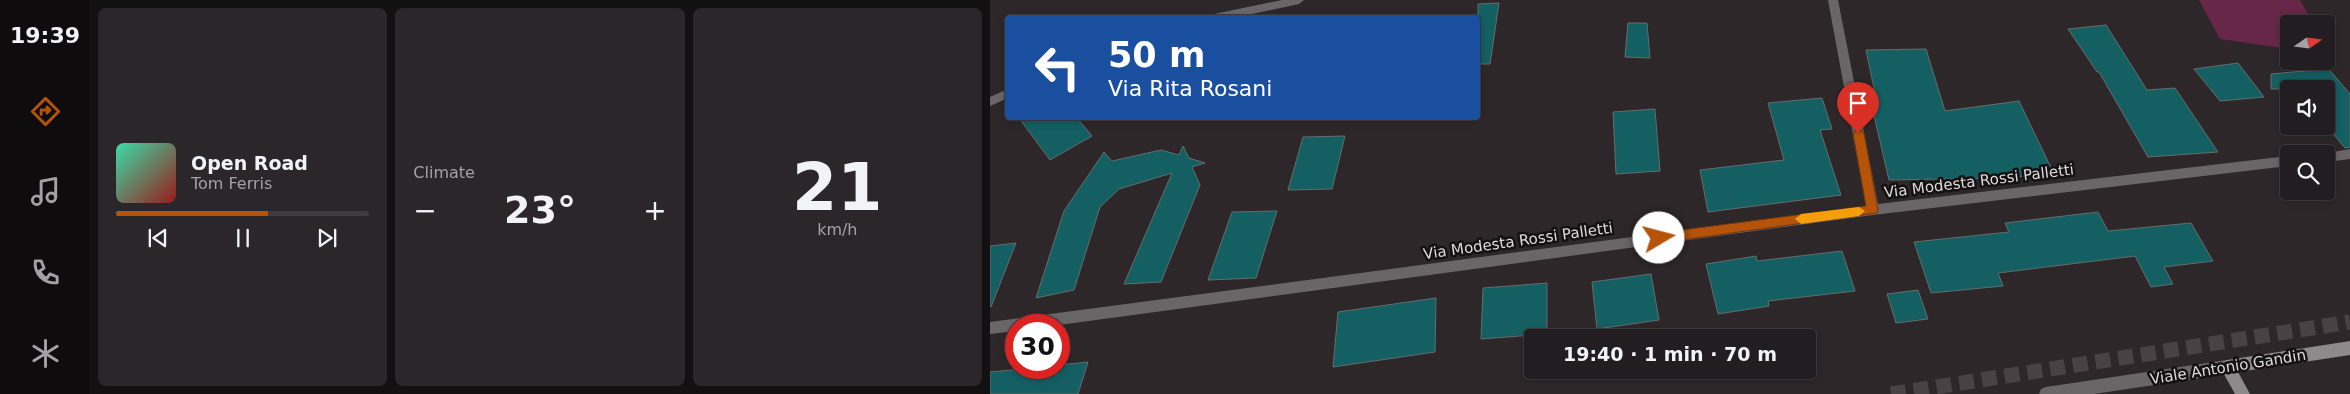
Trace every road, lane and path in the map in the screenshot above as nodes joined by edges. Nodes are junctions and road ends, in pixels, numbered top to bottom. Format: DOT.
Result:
graph roads {
  1 [pos="1299,0"];
  2 [pos="1833,0"];
  3 [pos="1228,15"];
  4 [pos="1005,94"];
  5 [pos="990,102"];
  6 [pos="2350,154"];
  7 [pos="2335,156"];
  8 [pos="2280,162"];
  9 [pos="1873,210"];
  10 [pos="990,328"];
  11 [pos="2350,348"];
  12 [pos="2227,367"];
  13 [pos="2046,394"];
  14 [pos="2243,394"];
  1 -- 3 [label="street"];
  2 -- 9 [label="street"];
  4 -- 5 [label="street"];
  6 -- 7 [label="street"];
  8 -- 9 [label="street, Via Modesta Rossi Palletti"];
  9 -- 10 [label="street, Via Modesta Rossi Palletti"];
  11 -- 12 [label="street, Viale Antonio Gandin"];
  12 -- 13 [label="street, Viale Antonio Gandin"];
  12 -- 14 [label="street"];
}
